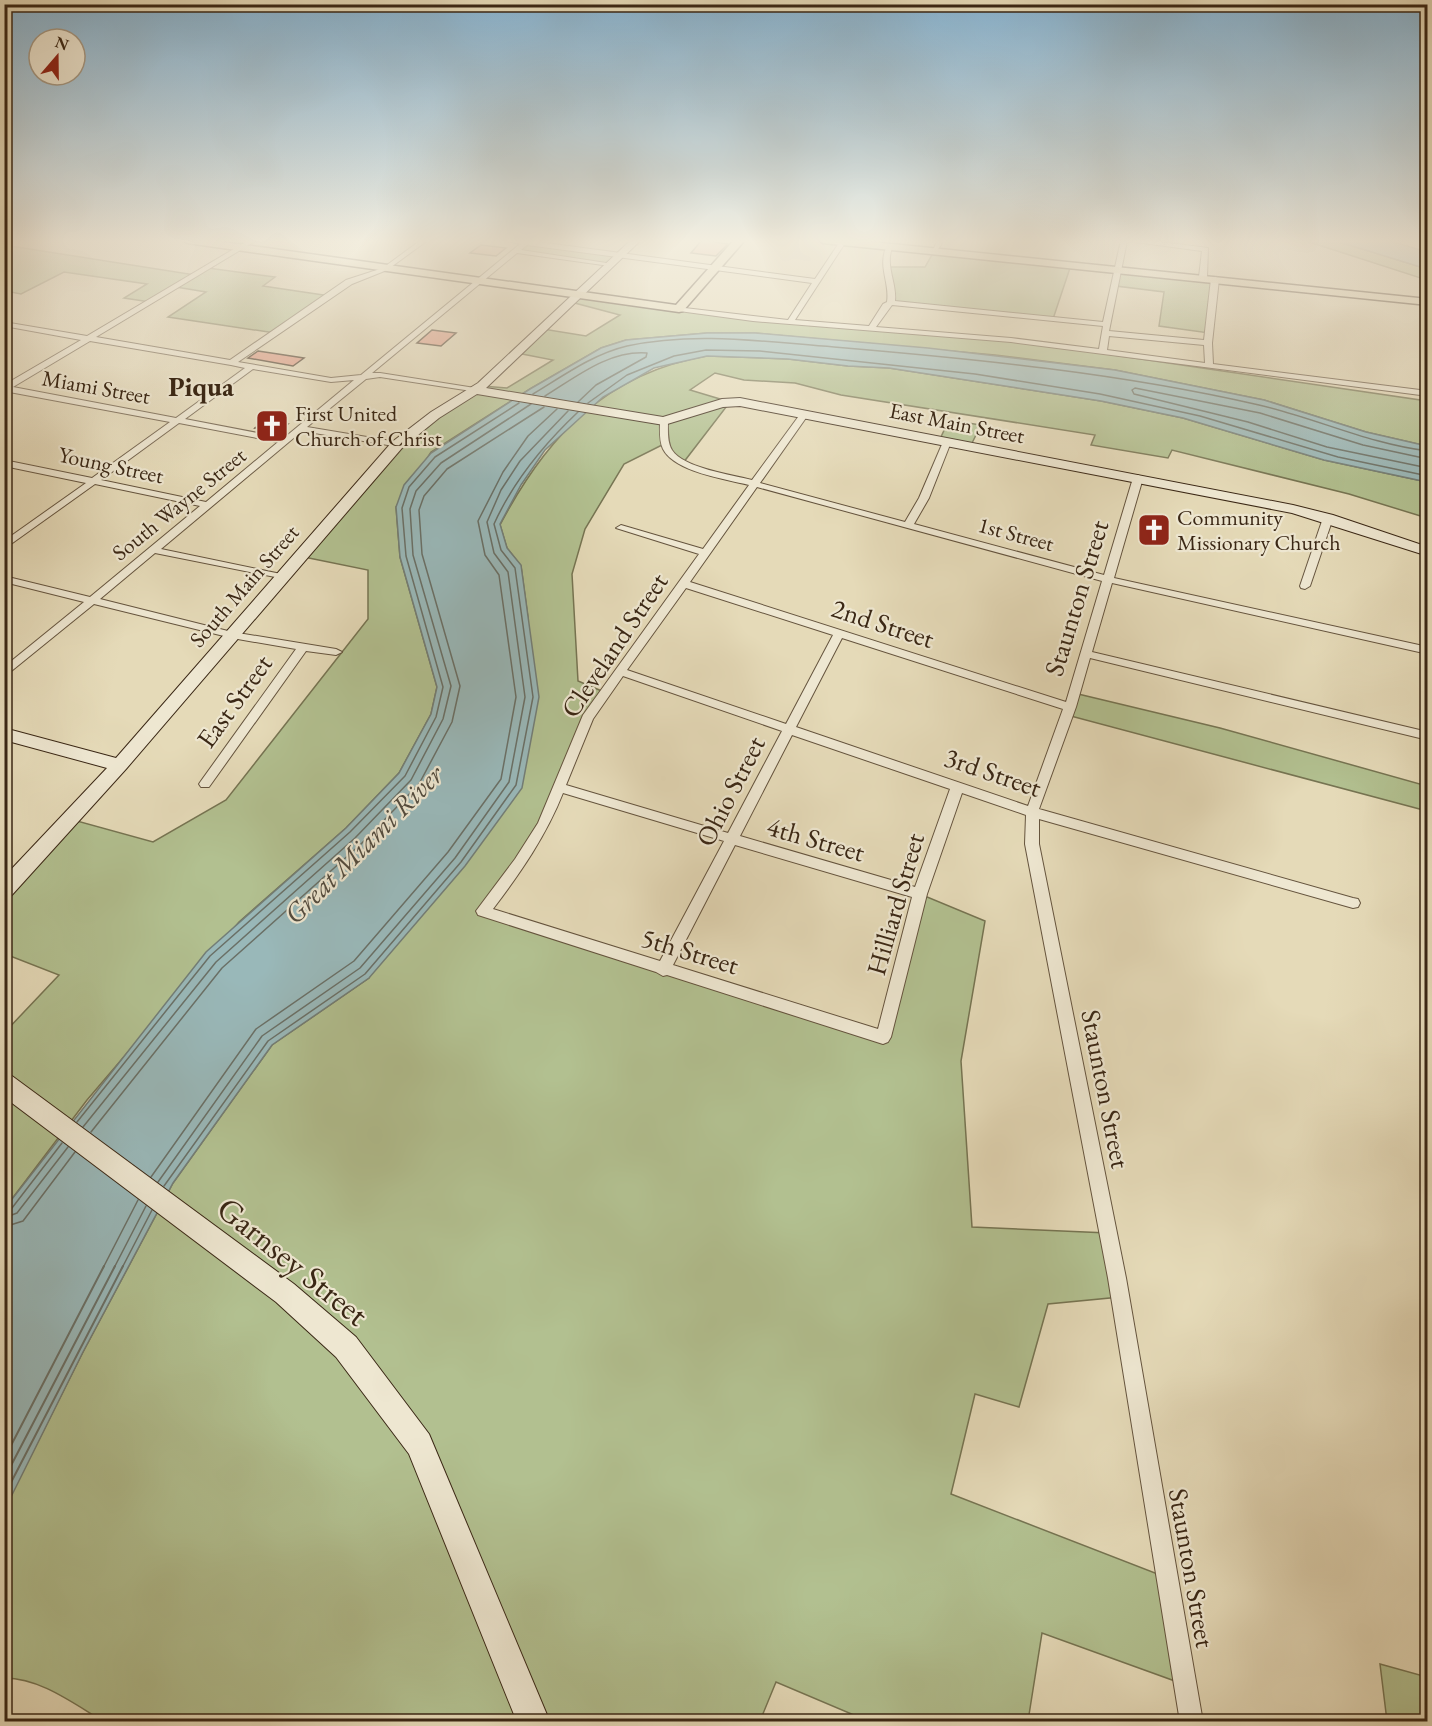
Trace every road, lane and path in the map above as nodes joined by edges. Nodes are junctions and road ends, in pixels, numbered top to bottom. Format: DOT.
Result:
graph roads {
  1 [pos="119,321"];
  2 [pos="294,321"];
  3 [pos="430,321"];
  4 [pos="552,321"];
  5 [pos="778,321"];
  6 [pos="876,321"];
  7 [pos="1070,321"];
  8 [pos="1106,321"];
  9 [pos="1208,321"];
  10 [pos="790,322"];
  11 [pos="4,324"];
  12 [pos="1105,324"];
  13 [pos="872,327"];
  14 [pos="1104,333"];
  15 [pos="88,339"];
  16 [pos="1208,343"];
  17 [pos="1103,351"];
  18 [pos="231,363"];
  19 [pos="1209,365"];
  20 [pos="251,367"];
  21 [pos="364,377"];
  22 [pos="5,388"];
  23 [pos="483,391"];
  24 [pos="1428,394"];
  25 [pos="804,415"];
  26 [pos="179,420"];
  27 [pos="664,421"];
  28 [pos="303,429"];
  29 [pos="287,441"];
  30 [pos="947,442"];
  31 [pos="397,445"];
  32 [pos="4,462"];
  33 [pos="1138,478"];
  34 [pos="94,481"];
  35 [pos="753,482"];
  36 [pos="208,505"];
  37 [pos="1328,518"];
  38 [pos="909,525"];
  39 [pos="621,528"];
  40 [pos="4,546"];
  41 [pos="153,550"];
  42 [pos="1428,552"];
  43 [pos="705,553"];
  44 [pos="281,577"];
  45 [pos="4,579"];
  46 [pos="1106,579"];
  47 [pos="682,583"];
  48 [pos="1305,586"];
  49 [pos="93,599"];
  50 [pos="232,634"];
  51 [pos="839,634"];
  52 [pos="303,647"];
  53 [pos="1428,651"];
  54 [pos="336,652"];
  55 [pos="1086,654"];
  56 [pos="622,672"];
  57 [pos="4,673"];
  58 [pos="1070,707"];
  59 [pos="790,729"];
  60 [pos="4,734"];
  61 [pos="1428,736"];
  62 [pos="120,765"];
  63 [pos="206,783"];
  64 [pos="958,785"];
  65 [pos="560,788"];
  66 [pos="1032,812"];
  67 [pos="733,839"];
  68 [pos="4,891"];
  69 [pos="920,894"];
  70 [pos="1353,903"];
  71 [pos="483,911"];
  72 [pos="663,970"];
  73 [pos="883,1037"];
  74 [pos="12,1088"];
  75 [pos="534,1722"];
  76 [pos="1192,1722"];
  1 -- 15 [label="street"];
  2 -- 18 [label="street"];
  3 -- 21 [label="street, South Wayne Street"];
  4 -- 23 [label="street, South Main Street"];
  5 -- 10 [label="street"];
  6 -- 13 [label="street"];
  7 -- 12 [label="street"];
  8 -- 12 [label="street"];
  9 -- 16 [label="street"];
  10 -- 13 [label="street"];
  11 -- 15 [label="street"];
  12 -- 14 [label="street"];
  13 -- 17 [label="street"];
  14 -- 16 [label="street"];
  14 -- 17 [label="street"];
  15 -- 18 [label="street"];
  15 -- 22 [label="street"];
  16 -- 19 [label="street"];
  17 -- 19 [label="street"];
  18 -- 20 [label="street"];
  19 -- 24 [label="street"];
  20 -- 21 [label="street"];
  20 -- 26 [label="street"];
  21 -- 23 [label="street"];
  21 -- 28 [label="street, South Wayne Street"];
  22 -- 26 [label="street, Miami Street"];
  23 -- 27 [label="street, East Main Street"];
  23 -- 31 [label="street, South Main Street"];
  25 -- 27 [label="street, East Main Street"];
  25 -- 30 [label="street, East Main Street"];
  25 -- 35 [label="street, Cleveland Street"];
  26 -- 29 [label="street, Miami Street"];
  26 -- 34 [label="street"];
  27 -- 35 [label="street, 1st Street"];
  28 -- 29 [label="street, South Wayne Street"];
  28 -- 31 [label="street"];
  29 -- 36 [label="street, South Wayne Street"];
  30 -- 33 [label="street, East Main Street"];
  30 -- 38 [label="street"];
  31 -- 44 [label="street, South Main Street"];
  32 -- 34 [label="street, Young Street"];
  33 -- 37 [label="street, East Main Street"];
  33 -- 46 [label="street, Staunton Street"];
  34 -- 36 [label="street, Young Street"];
  34 -- 40 [label="street"];
  35 -- 38 [label="street, 1st Street"];
  35 -- 43 [label="street, Cleveland Street"];
  36 -- 41 [label="street, South Wayne Street"];
  37 -- 42 [label="street, East Main Street"];
  37 -- 48 [label="street"];
  38 -- 46 [label="street, 1st Street"];
  39 -- 43 [label="street"];
  41 -- 44 [label="street"];
  41 -- 49 [label="street, South Wayne Street"];
  43 -- 47 [label="street, Cleveland Street"];
  44 -- 50 [label="street, South Main Street"];
  45 -- 49 [label="street"];
  46 -- 53 [label="street, 1st Street"];
  46 -- 55 [label="street, Staunton Street"];
  47 -- 51 [label="street, 2nd Street"];
  47 -- 56 [label="street, Cleveland Street"];
  49 -- 50 [label="street"];
  49 -- 57 [label="street, South Wayne Street"];
  50 -- 52 [label="street"];
  50 -- 62 [label="street, South Main Street"];
  51 -- 58 [label="street, 2nd Street"];
  51 -- 59 [label="street, Ohio Street"];
  52 -- 54 [label="street"];
  52 -- 63 [label="street, East Street"];
  55 -- 58 [label="street, Staunton Street"];
  55 -- 61 [label="street"];
  56 -- 59 [label="street, 3rd Street"];
  56 -- 65 [label="street, Cleveland Street"];
  58 -- 66 [label="street, Staunton Street"];
  59 -- 64 [label="street, 3rd Street"];
  59 -- 67 [label="street, Ohio Street"];
  60 -- 62 [label="street"];
  62 -- 68 [label="street, South Main Street"];
  64 -- 66 [label="street, 3rd Street"];
  64 -- 69 [label="street, Hilliard Street"];
  65 -- 67 [label="street, 4th Street"];
  65 -- 71 [label="street, Cleveland Street"];
  66 -- 70 [label="street, 3rd Street"];
  66 -- 76 [label="street, Staunton Street"];
  67 -- 69 [label="street, 4th Street"];
  67 -- 72 [label="street, Ohio Street"];
  69 -- 73 [label="street, Hilliard Street"];
  71 -- 72 [label="street, 5th Street"];
  72 -- 73 [label="street, 5th Street"];
  74 -- 75 [label="street, Garnsey Street"];
}
